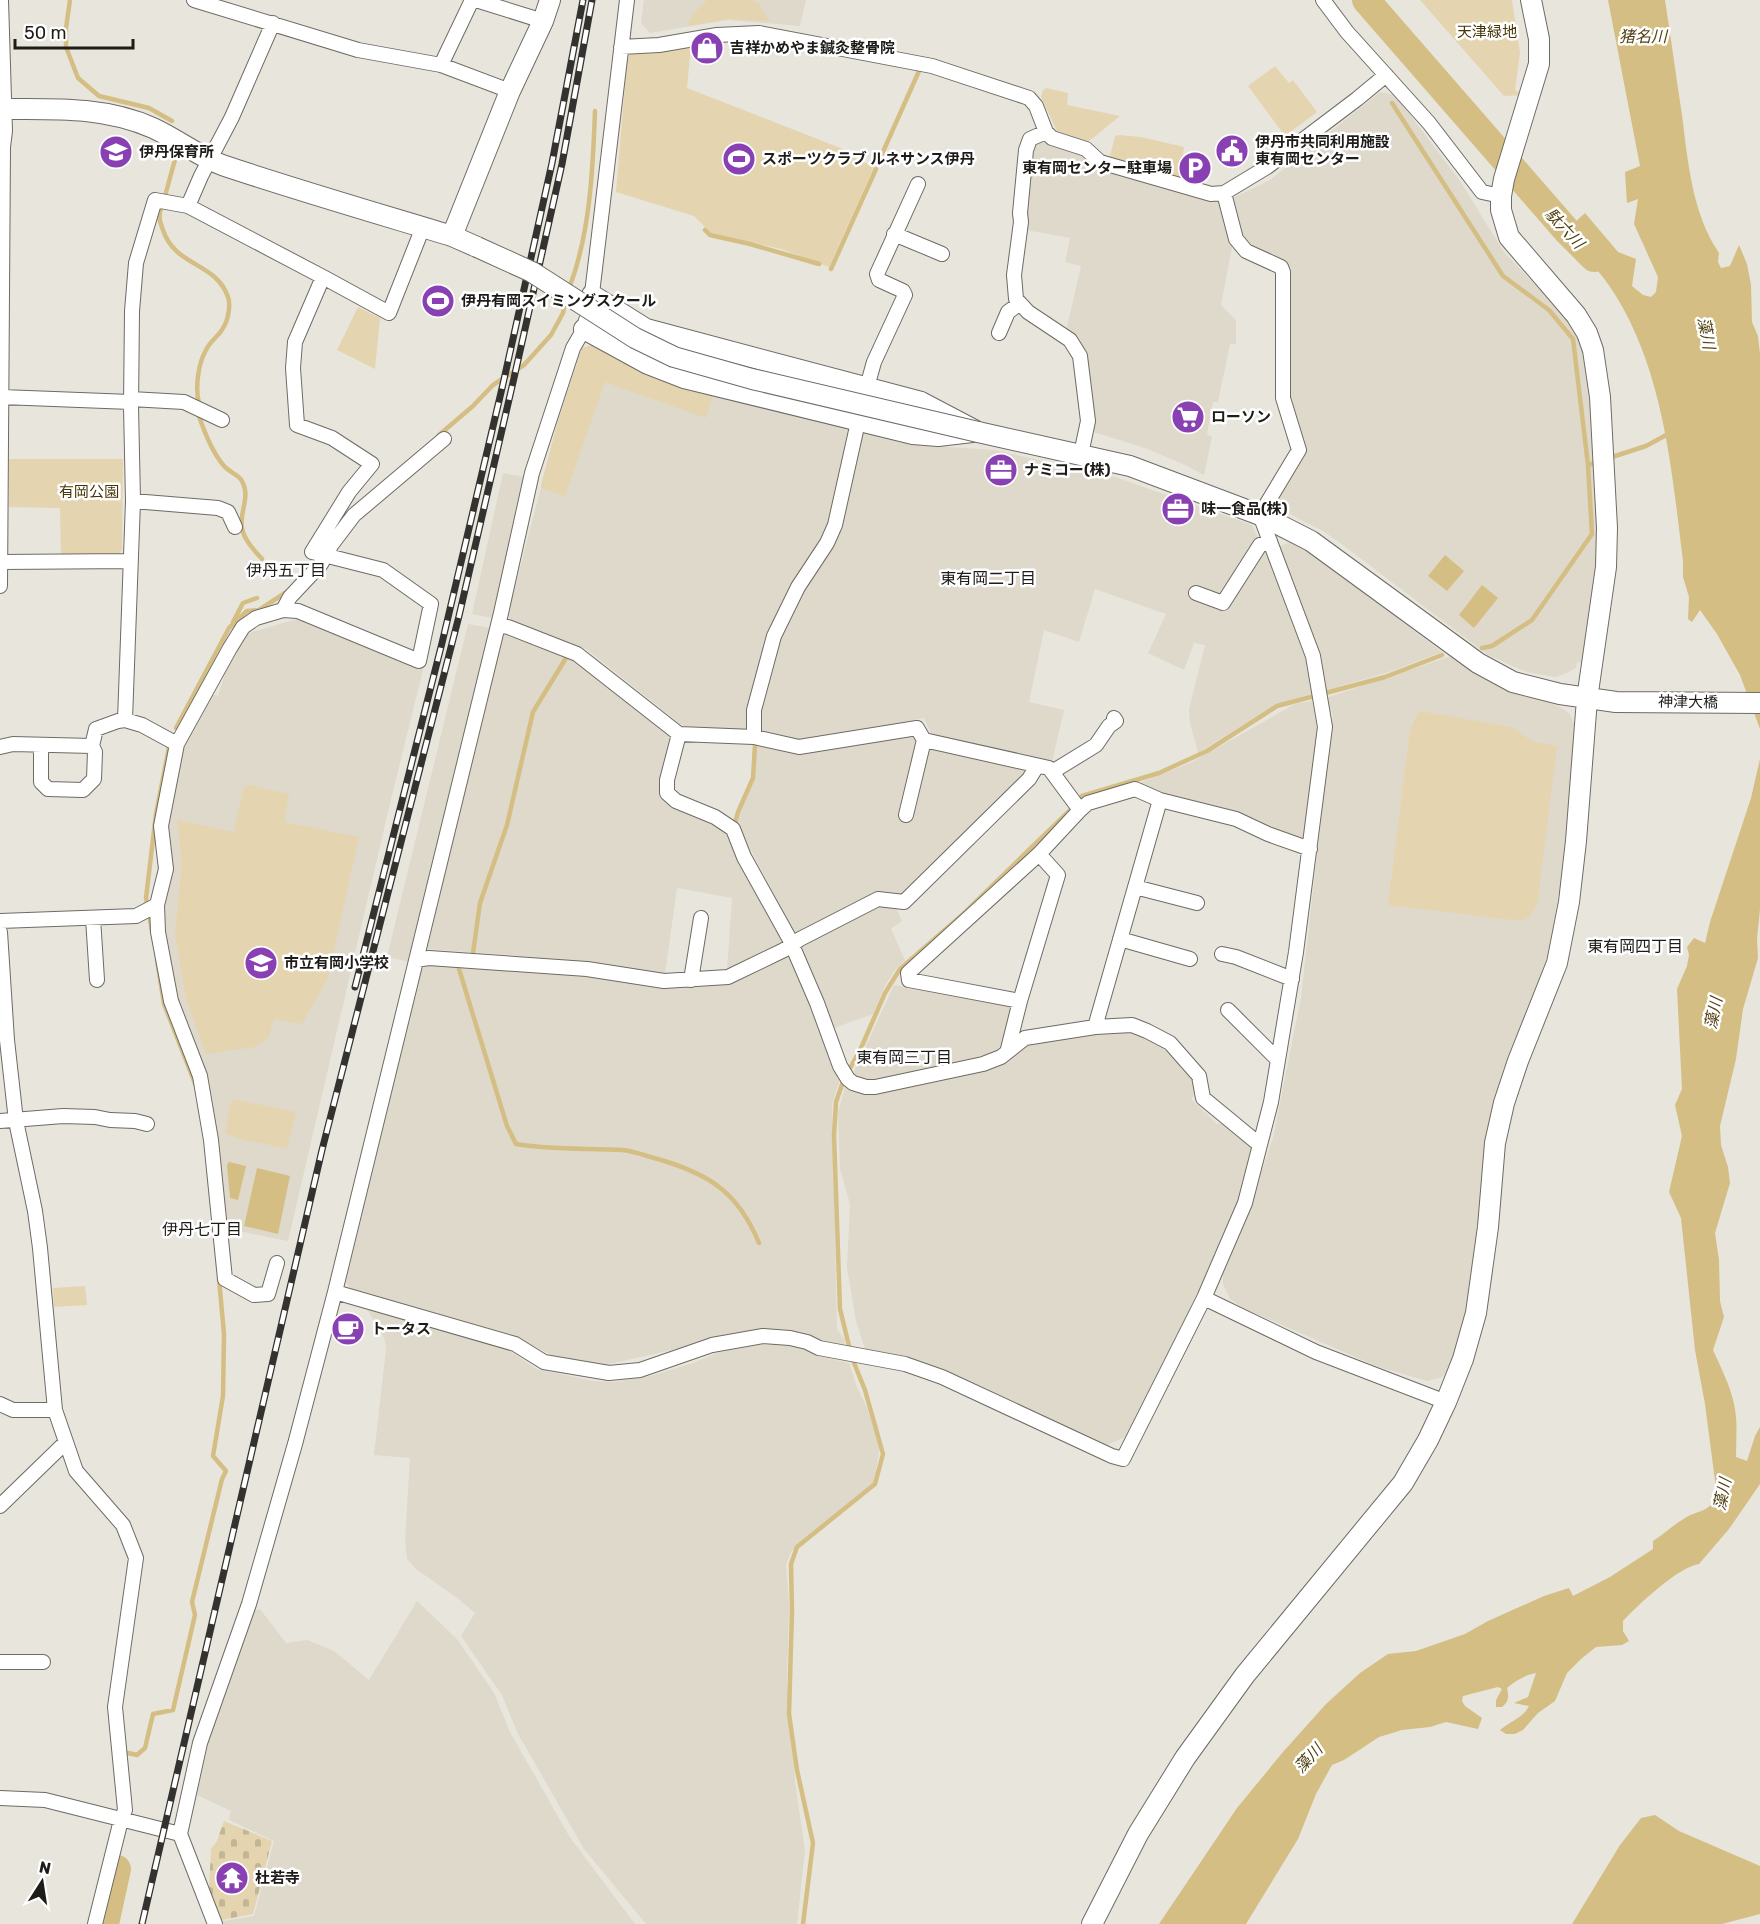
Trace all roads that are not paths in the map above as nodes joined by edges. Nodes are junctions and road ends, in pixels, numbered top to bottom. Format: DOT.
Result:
graph roads {
  1 [pos="1,0"];
  2 [pos="196,0"];
  3 [pos="474,0"];
  4 [pos="550,0"];
  5 [pos="627,0"];
  6 [pos="1323,0"];
  7 [pos="1531,0"];
  8 [pos="543,21"];
  9 [pos="273,22"];
  10 [pos="621,47"];
  11 [pos="441,65"];
  12 [pos="1386,75"];
  13 [pos="510,91"];
  14 [pos="2,109"];
  15 [pos="1046,132"];
  16 [pos="210,159"];
  17 [pos="918,184"];
  18 [pos="1502,187"];
  19 [pos="1224,193"];
  20 [pos="188,206"];
  21 [pos="423,227"];
  22 [pos="894,234"];
  23 [pos="452,236"];
  24 [pos="1,246"];
  25 [pos="942,254"];
  26 [pos="323,277"];
  27 [pos="592,295"];
  28 [pos="1019,304"];
  29 [pos="584,329"];
  30 [pos="999,333"];
  31 [pos="867,387"];
  32 [pos="2,397"];
  33 [pos="131,401"];
  34 [pos="222,420"];
  35 [pos="858,422"];
  36 [pos="978,432"];
  37 [pos="444,439"];
  38 [pos="1081,454"];
  39 [pos="133,501"];
  40 [pos="1260,514"];
  41 [pos="236,527"];
  42 [pos="1270,541"];
  43 [pos="326,556"];
  44 [pos="131,561"];
  45 [pos="1,562"];
  46 [pos="0,586"];
  47 [pos="1196,593"];
  48 [pos="283,610"];
  49 [pos="498,625"];
  50 [pos="1587,699"];
  51 [pos="1760,703"];
  52 [pos="1114,718"];
  53 [pos="125,720"];
  54 [pos="679,734"];
  55 [pos="754,737"];
  56 [pos="924,740"];
  57 [pos="177,744"];
  58 [pos="41,746"];
  59 [pos="92,746"];
  60 [pos="0,747"];
  61 [pos="1037,766"];
  62 [pos="1052,772"];
  63 [pos="1160,800"];
  64 [pos="1080,810"];
  65 [pos="906,815"];
  66 [pos="1310,849"];
  67 [pos="1039,854"];
  68 [pos="1135,886"];
  69 [pos="1197,903"];
  70 [pos="156,906"];
  71 [pos="93,918"];
  72 [pos="701,918"];
  73 [pos="0,921"];
  74 [pos="0,932"];
  75 [pos="1120,939"];
  76 [pos="791,945"];
  77 [pos="1222,954"];
  78 [pos="1190,959"];
  79 [pos="416,960"];
  80 [pos="1292,979"];
  81 [pos="97,980"];
  82 [pos="691,980"];
  83 [pos="2,1000"];
  84 [pos="1020,1001"];
  85 [pos="1228,1010"];
  86 [pos="1095,1027"];
  87 [pos="1008,1049"];
  88 [pos="1278,1060"];
  89 [pos="0,1121"];
  90 [pos="16,1121"];
  91 [pos="147,1124"];
  92 [pos="1260,1145"];
  93 [pos="277,1263"];
  94 [pos="335,1292"];
  95 [pos="1204,1298"];
  96 [pos="1446,1402"];
  97 [pos="0,1404"];
  98 [pos="55,1410"];
  99 [pos="66,1442"];
  100 [pos="0,1506"];
  101 [pos="0,1662"];
  102 [pos="43,1662"];
  103 [pos="0,1798"];
  104 [pos="121,1820"];
  105 [pos="180,1834"];
  106 [pos="95,1924"];
  107 [pos="215,1924"];
  108 [pos="1092,1924"];
  1 -- 14 [label="street"];
  2 -- 9 [label="street"];
  3 -- 8 [label="street"];
  3 -- 11 [label="street"];
  4 -- 8 [label="street"];
  5 -- 10 [label="street"];
  6 -- 12 [label="street"];
  7 -- 18 [label="street"];
  8 -- 13 [label="street"];
  9 -- 11 [label="street"];
  9 -- 16 [label="street"];
  10 -- 15 [label="street"];
  10 -- 27 [label="street"];
  11 -- 13 [label="street"];
  12 -- 18 [label="street"];
  12 -- 19 [label="street"];
  13 -- 23 [label="street"];
  14 -- 16 [label="street"];
  14 -- 24 [label="street"];
  15 -- 19 [label="street"];
  15 -- 28 [label="street"];
  16 -- 20 [label="street"];
  16 -- 21 [label="street"];
  17 -- 22 [label="street"];
  18 -- 50 [label="street"];
  19 -- 40 [label="street"];
  20 -- 26 [label="street"];
  20 -- 33 [label="street"];
  21 -- 23 [label="street"];
  21 -- 26 [label="street"];
  22 -- 25 [label="street"];
  22 -- 31 [label="street"];
  23 -- 36 [label="street, bridge"];
  24 -- 32 [label="street"];
  26 -- 43 [label="street"];
  27 -- 29 [label="street"];
  27 -- 31 [label="street"];
  28 -- 30 [label="street"];
  28 -- 38 [label="street"];
  29 -- 35 [label="street"];
  29 -- 49 [label="street"];
  31 -- 36 [label="street"];
  32 -- 33 [label="street"];
  32 -- 45 [label="street"];
  33 -- 34 [label="street"];
  33 -- 39 [label="street"];
  35 -- 36 [label="street"];
  35 -- 55 [label="street"];
  36 -- 38 [label="street, 神津大橋"];
  37 -- 43 [label="street"];
  38 -- 40 [label="street, 神津大橋"];
  39 -- 41 [label="street"];
  39 -- 44 [label="street"];
  40 -- 42 [label="street"];
  40 -- 50 [label="street, 神津大橋"];
  42 -- 47 [label="street"];
  42 -- 66 [label="street"];
  43 -- 48 [label="street"];
  43 -- 48 [label="street"];
  44 -- 45 [label="street"];
  44 -- 53 [label="street"];
  45 -- 46 [label="street"];
  48 -- 57 [label="street"];
  49 -- 54 [label="street"];
  49 -- 79 [label="street"];
  50 -- 51 [label="street, 神津大橋"];
  50 -- 96 [label="street"];
  52 -- 62 [label="street"];
  53 -- 57 [label="street"];
  53 -- 59 [label="street"];
  54 -- 55 [label="street"];
  54 -- 76 [label="street"];
  55 -- 56 [label="street"];
  56 -- 61 [label="street"];
  56 -- 65 [label="street"];
  57 -- 70 [label="street"];
  58 -- 59 [label="street"];
  58 -- 59 [label="street"];
  58 -- 60 [label="street"];
  61 -- 62 [label="street"];
  61 -- 76 [label="street"];
  62 -- 64 [label="street"];
  63 -- 64 [label="street"];
  63 -- 66 [label="street"];
  63 -- 68 [label="street"];
  64 -- 67 [label="street"];
  66 -- 80 [label="street"];
  67 -- 84 [label="street"];
  67 -- 84 [label="street"];
  68 -- 69 [label="street"];
  68 -- 75 [label="street"];
  70 -- 71 [label="street"];
  70 -- 93 [label="street"];
  71 -- 73 [label="street"];
  71 -- 81 [label="street"];
  72 -- 82 [label="street"];
  74 -- 83 [label="street"];
  75 -- 78 [label="street"];
  75 -- 86 [label="street"];
  76 -- 82 [label="street"];
  76 -- 87 [label="street"];
  77 -- 80 [label="street"];
  79 -- 82 [label="street"];
  79 -- 94 [label="street"];
  80 -- 88 [label="street"];
  83 -- 90 [label="street"];
  84 -- 87 [label="street"];
  85 -- 88 [label="street"];
  86 -- 87 [label="street"];
  86 -- 92 [label="street"];
  88 -- 92 [label="street"];
  89 -- 90 [label="street"];
  90 -- 91 [label="street"];
  90 -- 98 [label="street"];
  92 -- 95 [label="street"];
  94 -- 95 [label="street"];
  94 -- 105 [label="street"];
  95 -- 96 [label="street"];
  96 -- 108 [label="street"];
  97 -- 98 [label="street"];
  98 -- 99 [label="street"];
  99 -- 100 [label="street"];
  99 -- 104 [label="street"];
  101 -- 102 [label="street"];
  103 -- 104 [label="street"];
  104 -- 105 [label="street"];
  104 -- 106 [label="street"];
  105 -- 107 [label="street"];
}
